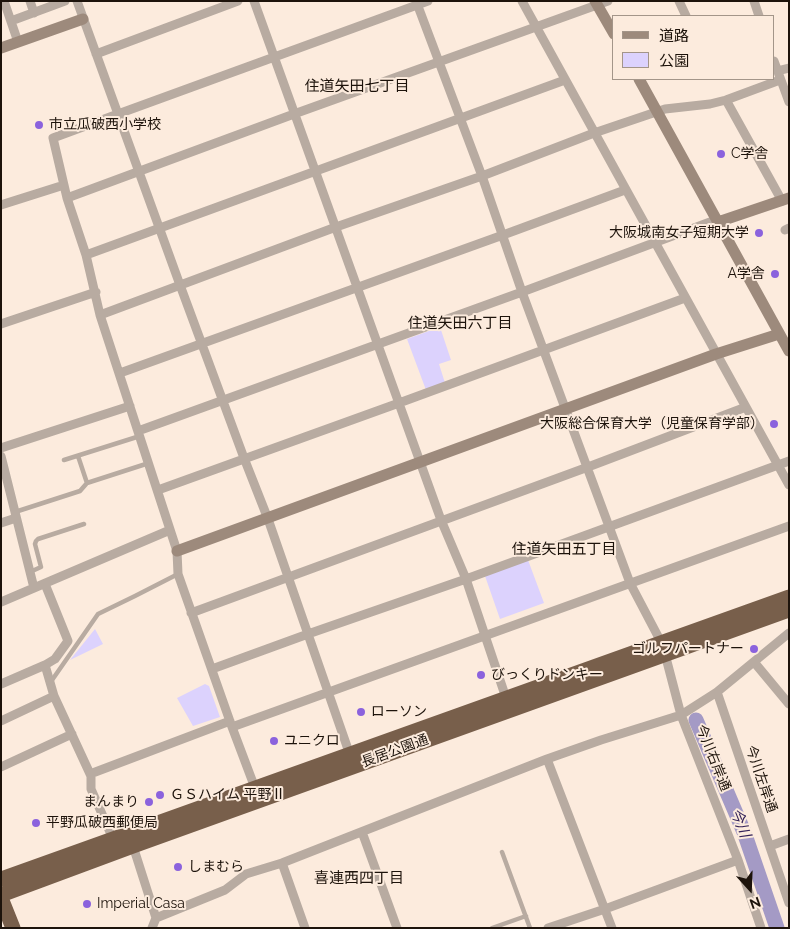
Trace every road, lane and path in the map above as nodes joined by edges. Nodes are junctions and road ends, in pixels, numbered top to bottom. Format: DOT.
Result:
graph roads {
  1 [pos="4,1"];
  2 [pos="30,1"];
  3 [pos="65,1"];
  4 [pos="77,1"];
  5 [pos="238,1"];
  6 [pos="254,1"];
  7 [pos="428,1"];
  8 [pos="522,1"];
  9 [pos="680,1"];
  10 [pos="756,2"];
  11 [pos="417,3"];
  12 [pos="600,3"];
  13 [pos="34,12"];
  14 [pos="686,15"];
  15 [pos="759,15"];
  16 [pos="83,19"];
  17 [pos="11,21"];
  18 [pos="537,27"];
  19 [pos="612,30"];
  20 [pos="18,42"];
  21 [pos="1,48"];
  22 [pos="96,54"];
  23 [pos="274,58"];
  24 [pos="439,62"];
  25 [pos="775,64"];
  26 [pos="789,68"];
  27 [pos="779,76"];
  28 [pos="775,78"];
  29 [pos="565,80"];
  30 [pos="640,80"];
  31 [pos="770,80"];
  32 [pos="726,100"];
  33 [pos="789,102"];
  34 [pos="657,111"];
  35 [pos="118,114"];
  36 [pos="294,114"];
  37 [pos="460,118"];
  38 [pos="594,133"];
  39 [pos="139,171"];
  40 [pos="315,171"];
  41 [pos="482,176"];
  42 [pos="64,185"];
  43 [pos="625,190"];
  44 [pos="68,198"];
  45 [pos="785,200"];
  46 [pos="1,206"];
  47 [pos="718,222"];
  48 [pos="336,227"];
  49 [pos="159,228"];
  50 [pos="502,235"];
  51 [pos="655,243"];
  52 [pos="86,255"];
  53 [pos="180,285"];
  54 [pos="357,287"];
  55 [pos="96,292"];
  56 [pos="522,292"];
  57 [pos="685,298"];
  58 [pos="100,315"];
  59 [pos="1,324"];
  60 [pos="784,332"];
  61 [pos="202,343"];
  62 [pos="378,345"];
  63 [pos="544,349"];
  64 [pos="789,351"];
  65 [pos="716,354"];
  66 [pos="120,373"];
  67 [pos="223,401"];
  68 [pos="399,403"];
  69 [pos="130,406"];
  70 [pos="566,408"];
  71 [pos="746,408"];
  72 [pos="139,434"];
  73 [pos="1,448"];
  74 [pos="1,456"];
  75 [pos="78,456"];
  76 [pos="244,458"];
  77 [pos="64,460"];
  78 [pos="789,461"];
  79 [pos="420,462"];
  80 [pos="149,463"];
  81 [pos="778,465"];
  82 [pos="588,467"];
  83 [pos="87,483"];
  84 [pos="789,485"];
  85 [pos="158,490"];
  86 [pos="16,515"];
  87 [pos="267,518"];
  88 [pos="442,520"];
  89 [pos="1,523"];
  90 [pos="84,524"];
  91 [pos="789,526"];
  92 [pos="610,527"];
  93 [pos="170,530"];
  94 [pos="177,551"];
  95 [pos="30,572"];
  96 [pos="178,574"];
  97 [pos="288,577"];
  98 [pos="466,579"];
  99 [pos="630,583"];
  100 [pos="45,584"];
  101 [pos="34,588"];
  102 [pos="789,597"];
  103 [pos="1,602"];
  104 [pos="789,610"];
  105 [pos="191,613"];
  106 [pos="308,634"];
  107 [pos="789,634"];
  108 [pos="485,637"];
  109 [pos="663,648"];
  110 [pos="754,662"];
  111 [pos="45,665"];
  112 [pos="212,669"];
  113 [pos="50,683"];
  114 [pos="1,684"];
  115 [pos="329,692"];
  116 [pos="717,692"];
  117 [pos="54,696"];
  118 [pos="506,698"];
  119 [pos="789,704"];
  120 [pos="681,715"];
  121 [pos="1,720"];
  122 [pos="231,724"];
  123 [pos="72,734"];
  124 [pos="547,759"];
  125 [pos="352,760"];
  126 [pos="1,767"];
  127 [pos="90,774"];
  128 [pos="255,788"];
  129 [pos="362,832"];
  130 [pos="113,839"];
  131 [pos="789,839"];
  132 [pos="133,846"];
  133 [pos="770,846"];
  134 [pos="502,852"];
  135 [pos="738,860"];
  136 [pos="282,863"];
  137 [pos="1,879"];
  138 [pos="1,894"];
  139 [pos="1,898"];
  140 [pos="789,904"];
  141 [pos="604,909"];
  142 [pos="526,916"];
  143 [pos="156,918"];
  144 [pos="13,928"];
  145 [pos="152,928"];
  146 [pos="304,928"];
  147 [pos="397,928"];
  148 [pos="492,928"];
  149 [pos="530,928"];
  150 [pos="548,928"];
  151 [pos="612,928"];
  152 [pos="761,928"];
  1 -- 17 [label="street"];
  2 -- 13 [label="street"];
  3 -- 13 [label="street"];
  4 -- 16 [label="street"];
  5 -- 22 [label="street"];
  6 -- 23 [label="street"];
  7 -- 11 [label="street"];
  8 -- 18 [label="street"];
  9 -- 14 [label="street"];
  10 -- 15 [label="street"];
  11 -- 23 [label="street"];
  11 -- 24 [label="street, 今川右岸通"];
  12 -- 18 [label="street"];
  12 -- 19 [label="street"];
  13 -- 17 [label="street"];
  16 -- 20 [label="street"];
  16 -- 22 [label="street"];
  17 -- 20 [label="street"];
  18 -- 24 [label="street"];
  18 -- 29 [label="street"];
  20 -- 21 [label="street"];
  22 -- 35 [label="street"];
  23 -- 35 [label="street"];
  23 -- 36 [label="street"];
  24 -- 36 [label="street"];
  24 -- 37 [label="street, 今川右岸通"];
  25 -- 27 [label="street"];
  26 -- 27 [label="street"];
  27 -- 28 [label="street"];
  27 -- 33 [label="street"];
  29 -- 37 [label="street"];
  29 -- 38 [label="street"];
  30 -- 34 [label="street"];
  31 -- 32 [label="street"];
  32 -- 34 [label="street"];
  32 -- 45 [label="street"];
  34 -- 38 [label="street"];
  34 -- 47 [label="street"];
  35 -- 39 [label="street"];
  35 -- 42 [label="street"];
  36 -- 39 [label="street"];
  36 -- 40 [label="street"];
  37 -- 40 [label="street"];
  37 -- 41 [label="street, 今川右岸通"];
  38 -- 41 [label="street"];
  38 -- 43 [label="street"];
  39 -- 44 [label="street"];
  39 -- 49 [label="street"];
  40 -- 48 [label="street"];
  40 -- 49 [label="street"];
  41 -- 48 [label="street"];
  41 -- 50 [label="street, 今川右岸通"];
  42 -- 44 [label="street"];
  42 -- 46 [label="street"];
  43 -- 50 [label="street"];
  43 -- 51 [label="street"];
  44 -- 52 [label="street"];
  45 -- 47 [label="street"];
  47 -- 51 [label="street"];
  47 -- 60 [label="street"];
  48 -- 53 [label="street"];
  48 -- 54 [label="street"];
  49 -- 52 [label="street"];
  49 -- 53 [label="street"];
  50 -- 54 [label="street"];
  50 -- 56 [label="street, 今川右岸通"];
  51 -- 56 [label="street"];
  51 -- 57 [label="street"];
  52 -- 55 [label="street"];
  53 -- 58 [label="street"];
  53 -- 61 [label="street"];
  54 -- 61 [label="street"];
  54 -- 62 [label="street"];
  55 -- 58 [label="street"];
  55 -- 59 [label="street"];
  56 -- 62 [label="street"];
  56 -- 63 [label="street, 今川右岸通"];
  57 -- 63 [label="street"];
  57 -- 65 [label="street"];
  58 -- 66 [label="street"];
  60 -- 64 [label="street"];
  60 -- 65 [label="street"];
  61 -- 66 [label="street"];
  61 -- 67 [label="street"];
  62 -- 67 [label="street"];
  62 -- 68 [label="street"];
  63 -- 68 [label="street"];
  63 -- 70 [label="street, 今川右岸通"];
  65 -- 70 [label="street"];
  65 -- 71 [label="street"];
  66 -- 69 [label="street"];
  67 -- 72 [label="street"];
  67 -- 76 [label="street"];
  68 -- 76 [label="street"];
  68 -- 79 [label="street"];
  69 -- 72 [label="street"];
  69 -- 73 [label="street"];
  70 -- 79 [label="street"];
  70 -- 82 [label="street, 今川右岸通"];
  71 -- 81 [label="street"];
  71 -- 82 [label="street"];
  72 -- 75 [label="lane"];
  72 -- 80 [label="street"];
  74 -- 86 [label="street"];
  75 -- 77 [label="lane"];
  75 -- 83 [label="lane"];
  76 -- 85 [label="street"];
  76 -- 87 [label="street"];
  78 -- 81 [label="street"];
  79 -- 87 [label="street"];
  79 -- 88 [label="street"];
  80 -- 83 [label="lane"];
  80 -- 85 [label="street"];
  81 -- 84 [label="street"];
  81 -- 92 [label="street"];
  82 -- 88 [label="street"];
  82 -- 92 [label="street, 今川右岸通"];
  83 -- 86 [label="lane"];
  85 -- 93 [label="street"];
  86 -- 89 [label="street"];
  86 -- 95 [label="street"];
  87 -- 94 [label="street"];
  87 -- 97 [label="street"];
  88 -- 97 [label="street"];
  88 -- 98 [label="street"];
  90 -- 95 [label="lane"];
  91 -- 99 [label="street"];
  92 -- 98 [label="street"];
  92 -- 99 [label="street, 今川右岸通"];
  93 -- 94 [label="street"];
  93 -- 100 [label="street"];
  94 -- 96 [label="street"];
  95 -- 101 [label="street"];
  96 -- 105 [label="street"];
  96 -- 113 [label="lane"];
  97 -- 105 [label="street"];
  97 -- 106 [label="street"];
  98 -- 106 [label="street"];
  98 -- 108 [label="street"];
  99 -- 108 [label="street"];
  99 -- 109 [label="street, 今川右岸通"];
  100 -- 101 [label="street"];
  100 -- 111 [label="street"];
  101 -- 103 [label="street"];
  102 -- 109 [label="highway, 長居公園通"];
  104 -- 109 [label="highway, 長居公園通"];
  105 -- 112 [label="street"];
  106 -- 112 [label="street"];
  106 -- 115 [label="street"];
  107 -- 110 [label="street"];
  108 -- 115 [label="street"];
  108 -- 118 [label="street"];
  109 -- 118 [label="highway, 長居公園通"];
  109 -- 120 [label="street, 今川右岸通"];
  109 -- 125 [label="highway, 長居公園通"];
  110 -- 116 [label="street"];
  110 -- 119 [label="street"];
  111 -- 113 [label="street"];
  111 -- 114 [label="street"];
  112 -- 122 [label="street"];
  113 -- 117 [label="street"];
  115 -- 122 [label="street"];
  115 -- 125 [label="street"];
  116 -- 120 [label="street"];
  116 -- 133 [label="street, 今川左岸通"];
  117 -- 121 [label="street"];
  117 -- 123 [label="street"];
  118 -- 125 [label="highway, 長居公園通"];
  120 -- 124 [label="street"];
  120 -- 135 [label="street, 今川右岸通"];
  122 -- 127 [label="street"];
  122 -- 128 [label="street"];
  123 -- 126 [label="street"];
  123 -- 127 [label="street"];
  124 -- 129 [label="street"];
  124 -- 141 [label="street"];
  125 -- 128 [label="highway, 長居公園通"];
  125 -- 132 [label="highway, 長居公園通"];
  127 -- 130 [label="street"];
  128 -- 130 [label="highway, 長居公園通"];
  129 -- 136 [label="street"];
  129 -- 147 [label="street"];
  130 -- 137 [label="highway, 長居公園通"];
  131 -- 133 [label="street"];
  132 -- 138 [label="highway, 長居公園通"];
  132 -- 143 [label="street"];
  133 -- 140 [label="street, 今川左岸通"];
  134 -- 142 [label="lane"];
  135 -- 141 [label="street"];
  135 -- 152 [label="street, 今川右岸通"];
  136 -- 143 [label="street"];
  136 -- 146 [label="street"];
  139 -- 144 [label="highway"];
  141 -- 150 [label="street"];
  141 -- 151 [label="street"];
  142 -- 148 [label="lane"];
  142 -- 149 [label="lane"];
  143 -- 145 [label="street"];
}
